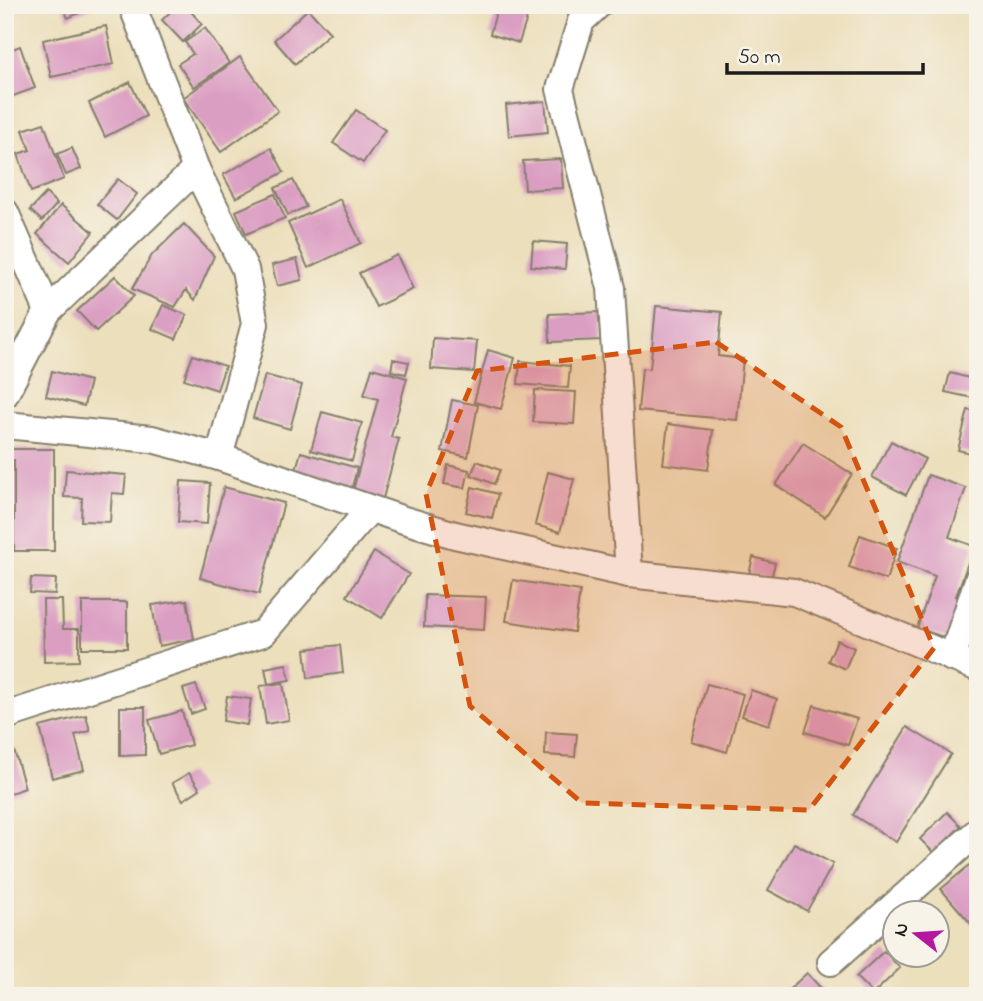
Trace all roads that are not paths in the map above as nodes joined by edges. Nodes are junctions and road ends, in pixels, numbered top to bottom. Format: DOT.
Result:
graph roads {
  1 [pos="132,5"];
  2 [pos="598,5"];
  3 [pos="196,169"];
  4 [pos="5,212"];
  5 [pos="48,311"];
  6 [pos="5,394"];
  7 [pos="5,425"];
  8 [pos="219,457"];
  9 [pos="370,509"];
  10 [pos="629,574"];
  11 [pos="978,580"];
  12 [pos="952,658"];
  13 [pos="978,668"];
  14 [pos="5,716"];
  15 [pos="978,831"];
  16 [pos="831,962"];
  1 -- 3 [label="street"];
  2 -- 10 [label="street"];
  3 -- 5 [label="street"];
  3 -- 8 [label="street"];
  4 -- 5 [label="street"];
  5 -- 6 [label="street"];
  7 -- 8 [label="street"];
  8 -- 9 [label="street"];
  9 -- 10 [label="street"];
  9 -- 14 [label="street"];
  10 -- 12 [label="street"];
  11 -- 12 [label="street"];
  12 -- 13 [label="street"];
  15 -- 16 [label="street"];
}
